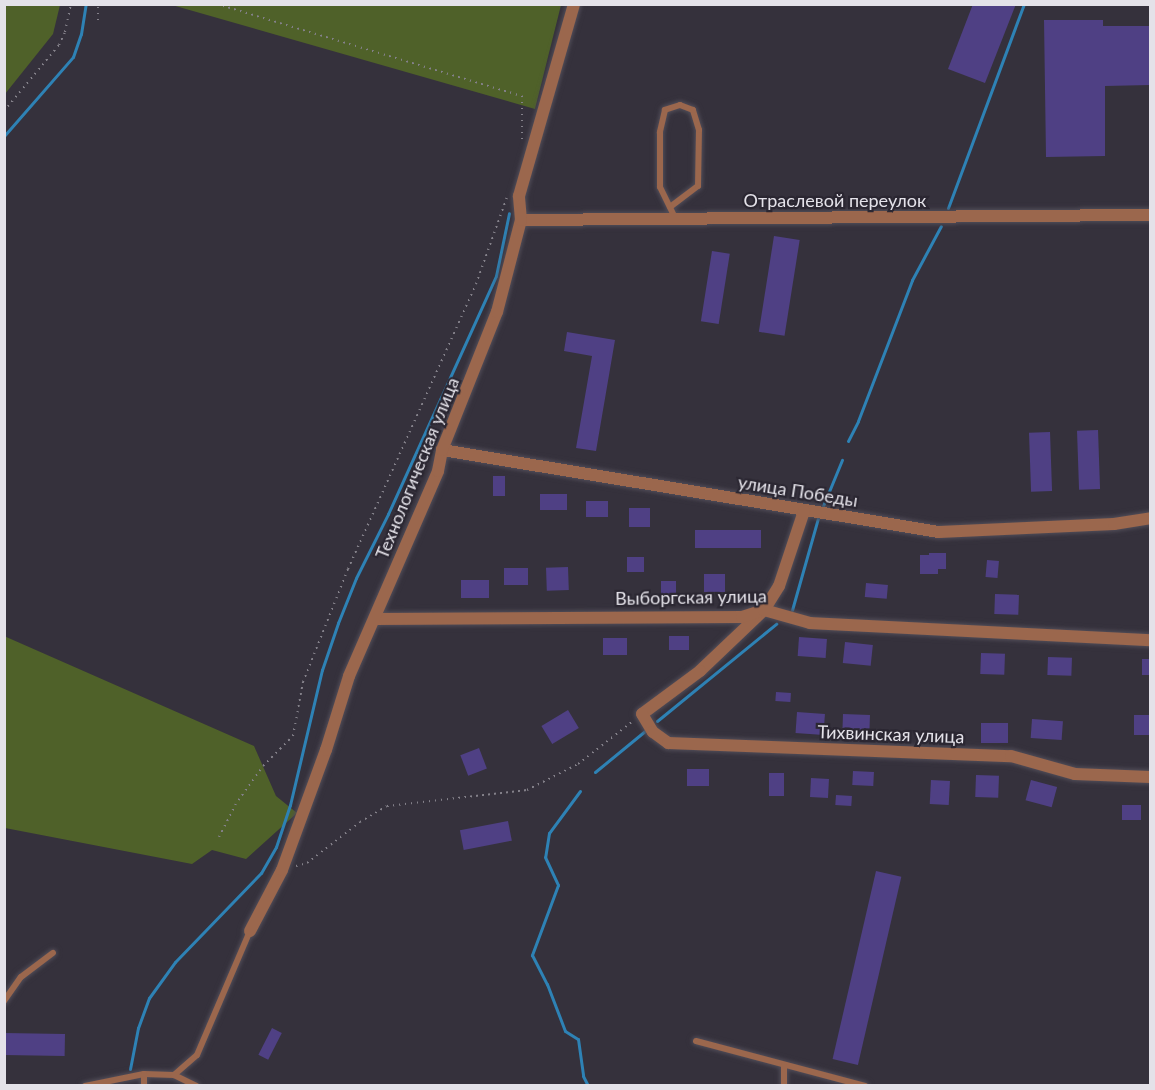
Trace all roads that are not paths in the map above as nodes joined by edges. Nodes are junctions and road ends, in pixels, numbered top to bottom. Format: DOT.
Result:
graph roads {
  1 [pos="574,4"];
  2 [pos="670,207"];
  3 [pos="1150,214"];
  4 [pos="676,219"];
  5 [pos="521,220"];
  6 [pos="442,450"];
  7 [pos="804,511"];
  8 [pos="1150,518"];
  9 [pos="764,610"];
  10 [pos="375,619"];
  11 [pos="1150,640"];
  12 [pos="1150,777"];
  13 [pos="250,931"];
  14 [pos="53,952"];
  15 [pos="4,1001"];
  16 [pos="696,1041"];
  17 [pos="784,1065"];
  18 [pos="144,1074"];
  19 [pos="174,1075"];
  20 [pos="85,1086"];
  21 [pos="144,1086"];
  22 [pos="197,1086"];
  23 [pos="784,1086"];
  24 [pos="865,1086"];
  1 -- 5 [label="street, Технологическая улица"];
  2 -- 2 [label="lane"];
  2 -- 4 [label="lane"];
  3 -- 4 [label="street, Отраслевой переулок"];
  4 -- 5 [label="street, Отраслевой переулок"];
  5 -- 6 [label="street, Технологическая улица"];
  6 -- 7 [label="street, улица Победы"];
  6 -- 10 [label="street, Технологическая улица"];
  7 -- 8 [label="street, улица Победы"];
  7 -- 9 [label="street"];
  9 -- 10 [label="street, Выборгская улица"];
  9 -- 11 [label="street, Выборгская улица"];
  9 -- 12 [label="street, Тихвинская улица"];
  10 -- 13 [label="street, Технологическая улица"];
  13 -- 19 [label="lane"];
  14 -- 15 [label="lane"];
  16 -- 17 [label="lane"];
  17 -- 23 [label="lane"];
  17 -- 24 [label="lane"];
  18 -- 19 [label="lane"];
  18 -- 20 [label="lane"];
  18 -- 21 [label="lane"];
  19 -- 22 [label="lane"];
}
